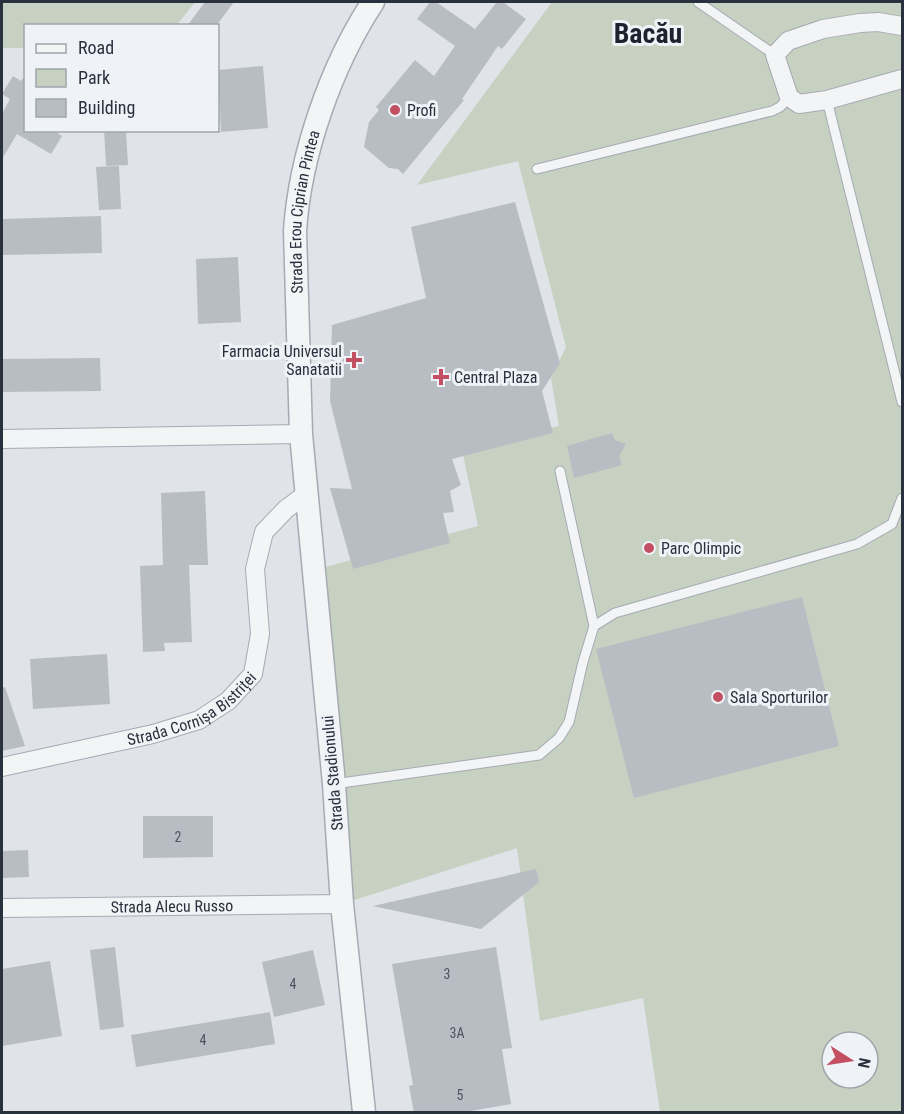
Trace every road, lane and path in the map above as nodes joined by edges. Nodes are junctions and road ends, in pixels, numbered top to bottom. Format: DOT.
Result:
graph roads {
  1 [pos="373,2"];
  2 [pos="698,2"];
  3 [pos="903,26"];
  4 [pos="775,55"];
  5 [pos="903,79"];
  6 [pos="789,97"];
  7 [pos="827,100"];
  8 [pos="537,169"];
  9 [pos="903,402"];
  10 [pos="300,434"];
  11 [pos="2,439"];
  12 [pos="560,471"];
  13 [pos="305,495"];
  14 [pos="903,498"];
  15 [pos="594,626"];
  16 [pos="2,767"];
  17 [pos="334,784"];
  18 [pos="342,904"];
  19 [pos="2,908"];
  20 [pos="364,1113"];
  1 -- 10 [label="street, Strada Erou Ciprian Pintea"];
  2 -- 4 [label="lane"];
  3 -- 4 [label="street"];
  4 -- 6 [label="street"];
  5 -- 7 [label="street"];
  6 -- 7 [label="street"];
  6 -- 8 [label="lane"];
  7 -- 9 [label="lane"];
  10 -- 11 [label="street"];
  10 -- 13 [label="street, Strada Stadionului"];
  12 -- 15 [label="lane"];
  13 -- 16 [label="street, Strada Cornișa Bistriței"];
  13 -- 17 [label="street, Strada Stadionului"];
  14 -- 15 [label="lane"];
  15 -- 17 [label="lane"];
  17 -- 18 [label="street, Strada Stadionului"];
  18 -- 19 [label="street, Strada Alecu Russo"];
  18 -- 20 [label="street, Strada Stadionului"];
}
